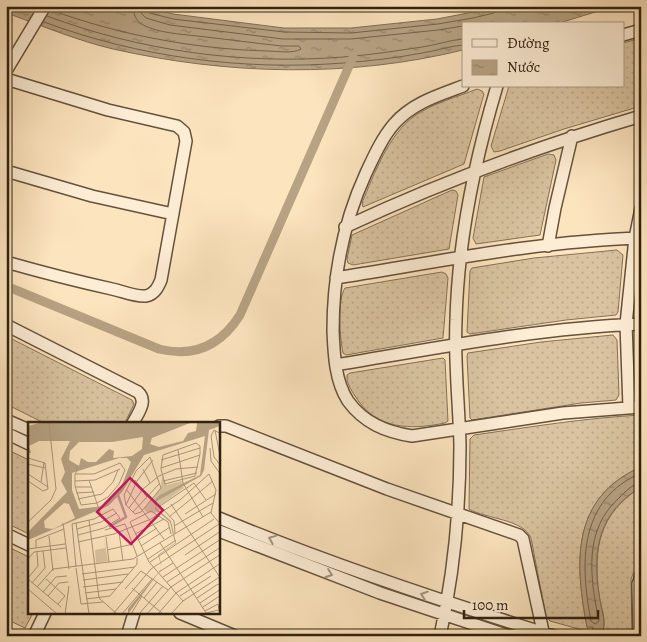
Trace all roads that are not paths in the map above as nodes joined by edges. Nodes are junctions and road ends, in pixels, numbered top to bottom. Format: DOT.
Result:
graph roads {
  1 [pos="45,6"];
  2 [pos="641,30"];
  3 [pos="624,35"];
  4 [pos="7,78"];
  5 [pos="462,86"];
  6 [pos="496,88"];
  7 [pos="641,116"];
  8 [pos="572,136"];
  9 [pos="6,171"];
  10 [pos="474,171"];
  11 [pos="641,208"];
  12 [pos="173,214"];
  13 [pos="345,227"];
  14 [pos="638,238"];
  15 [pos="548,246"];
  16 [pos="460,258"];
  17 [pos="6,262"];
  18 [pos="336,278"];
  19 [pos="626,324"];
  20 [pos="641,324"];
  21 [pos="6,325"];
  22 [pos="455,345"];
  23 [pos="336,365"];
  24 [pos="635,407"];
  25 [pos="6,420"];
  26 [pos="134,422"];
  27 [pos="220,426"];
  28 [pos="28,430"];
  29 [pos="459,430"];
  30 [pos="6,433"];
  31 [pos="28,444"];
  32 [pos="457,513"];
  33 [pos="220,518"];
  34 [pos="220,531"];
  35 [pos="6,534"];
  36 [pos="28,545"];
  37 [pos="641,576"];
  38 [pos="447,603"];
  39 [pos="45,614"];
  40 [pos="134,614"];
  41 [pos="182,614"];
  42 [pos="444,616"];
  43 [pos="543,634"];
  44 [pos="34,636"];
  45 [pos="127,636"];
  46 [pos="235,636"];
  47 [pos="440,636"];
  48 [pos="509,636"];
  49 [pos="554,636"];
  50 [pos="639,636"];
  1 -- 4 [label="street"];
  2 -- 3 [label="street"];
  4 -- 12 [label="street"];
  5 -- 13 [label="street"];
  6 -- 10 [label="street"];
  7 -- 8 [label="street"];
  8 -- 10 [label="street"];
  8 -- 15 [label="street"];
  9 -- 12 [label="street"];
  10 -- 13 [label="street"];
  10 -- 16 [label="street"];
  11 -- 14 [label="street"];
  12 -- 17 [label="street"];
  13 -- 18 [label="street"];
  14 -- 15 [label="street"];
  14 -- 19 [label="street"];
  15 -- 16 [label="street"];
  16 -- 18 [label="street"];
  16 -- 22 [label="street"];
  18 -- 23 [label="street"];
  19 -- 20 [label="street"];
  19 -- 22 [label="street"];
  19 -- 24 [label="street"];
  21 -- 26 [label="street"];
  22 -- 23 [label="street"];
  22 -- 29 [label="street"];
  23 -- 29 [label="street"];
  24 -- 29 [label="street"];
  25 -- 28 [label="street"];
  27 -- 32 [label="street"];
  29 -- 32 [label="street"];
  30 -- 31 [label="street"];
  32 -- 38 [label="street"];
  32 -- 43 [label="street"];
  38 -- 33 [label="street, one-way"];
  34 -- 42 [label="street, one-way"];
  35 -- 36 [label="street"];
  37 -- 50 [label="street"];
  38 -- 42 [label="street"];
  38 -- 43 [label="street"];
  39 -- 44 [label="street"];
  40 -- 45 [label="street"];
  41 -- 46 [label="street"];
  42 -- 47 [label="street"];
  42 -- 48 [label="street"];
  43 -- 49 [label="street"];
}
